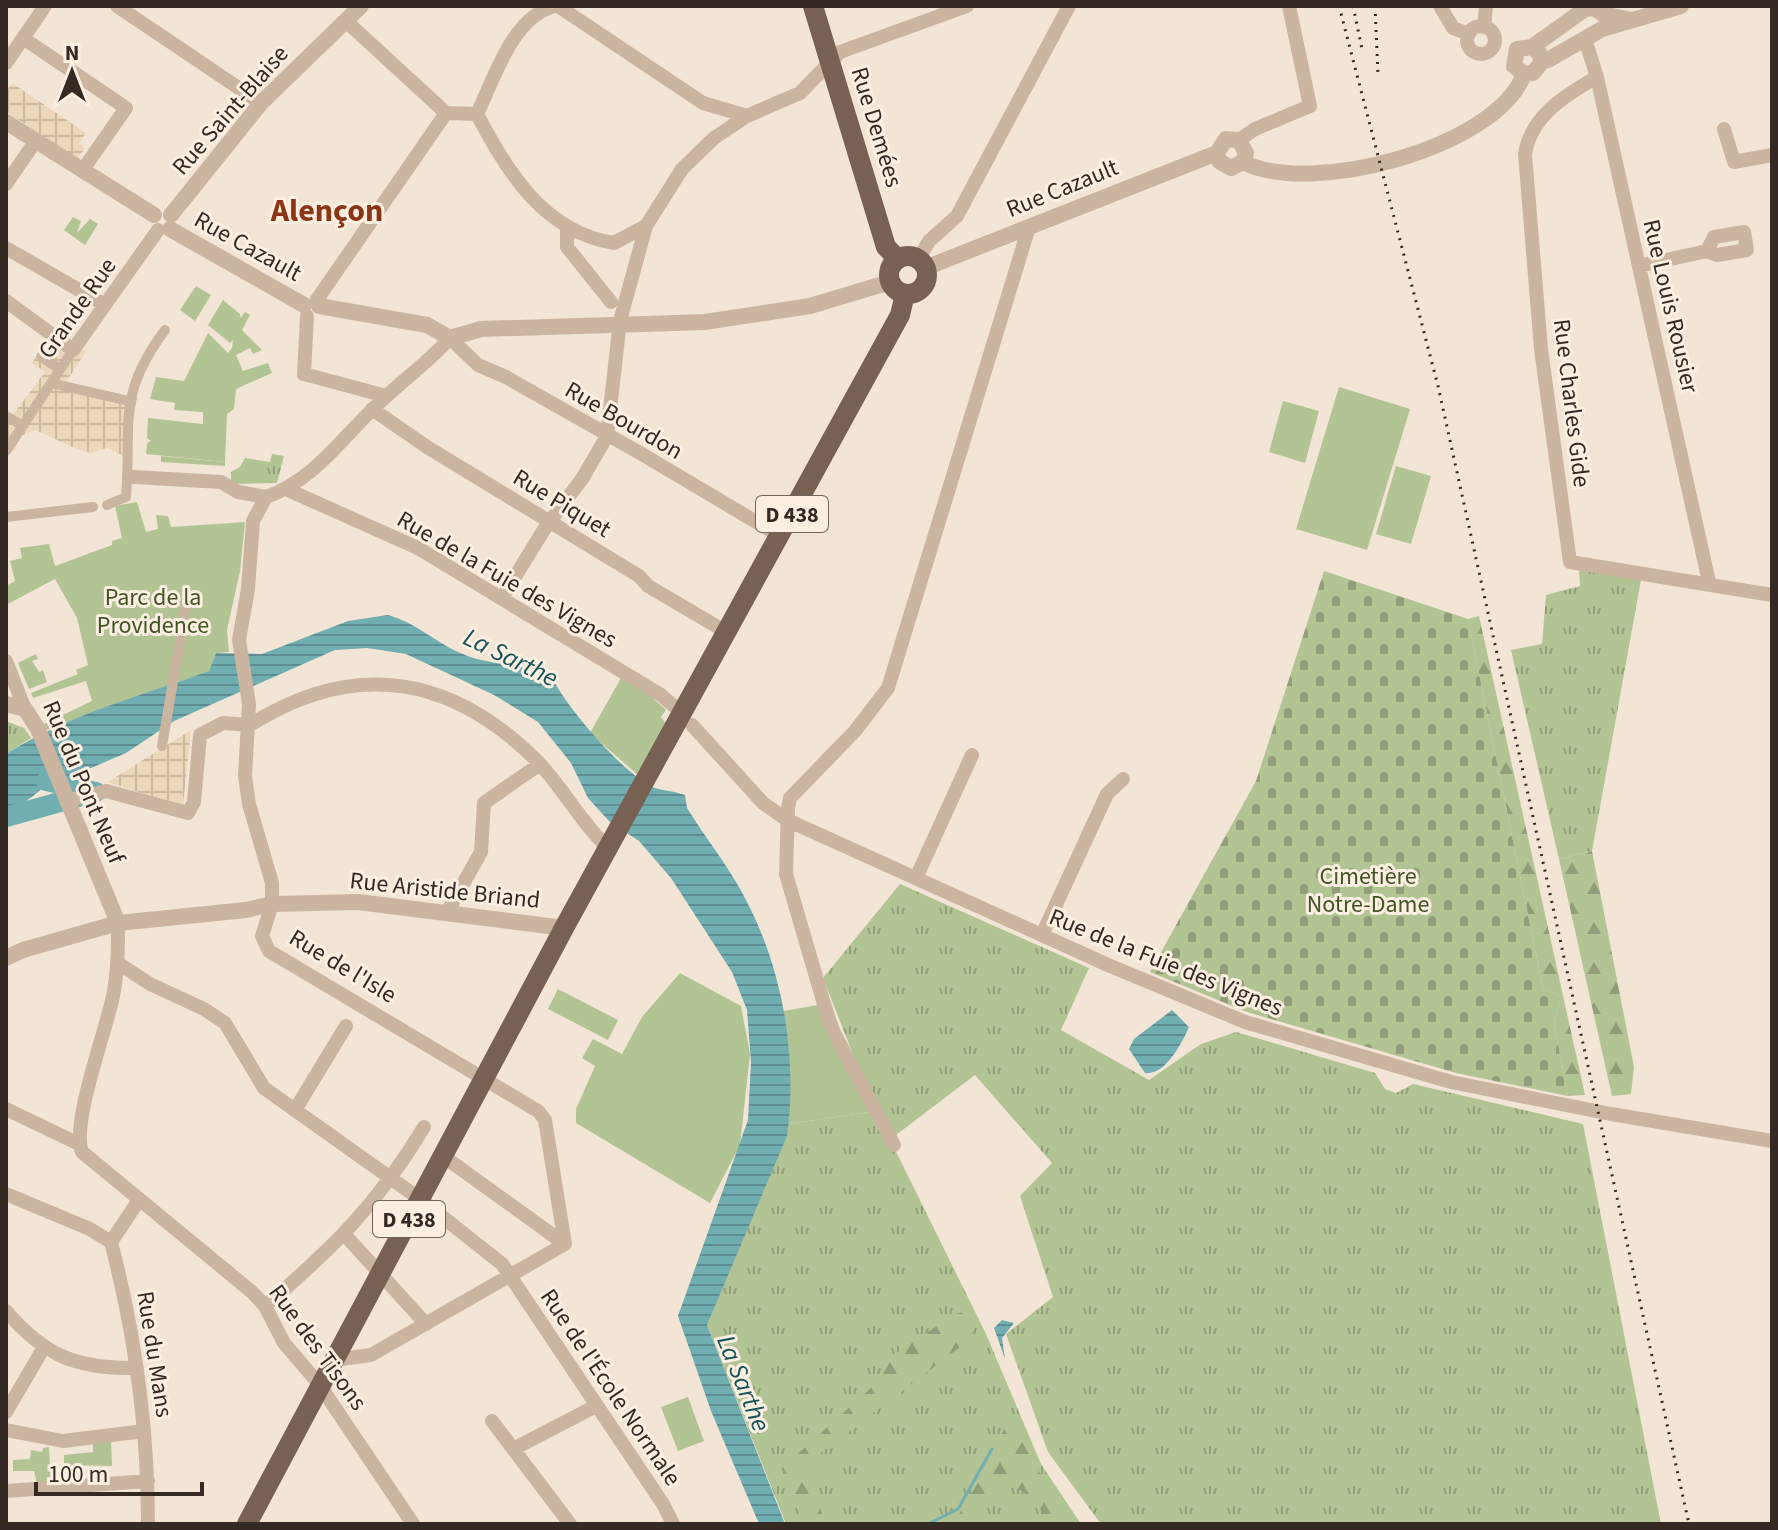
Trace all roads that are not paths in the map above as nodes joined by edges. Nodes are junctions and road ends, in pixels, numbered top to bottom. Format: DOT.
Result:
graph roads {
  1 [pos="45,6"];
  2 [pos="117,6"];
  3 [pos="361,6"];
  4 [pos="556,6"];
  5 [pos="813,6"];
  6 [pos="967,6"];
  7 [pos="1069,6"];
  8 [pos="1289,6"];
  9 [pos="1440,6"];
  10 [pos="1486,6"];
  11 [pos="1681,6"];
  12 [pos="938,11"];
  13 [pos="1598,14"];
  14 [pos="347,22"];
  15 [pos="1490,33"];
  16 [pos="1469,34"];
  17 [pos="23,38"];
  18 [pos="1585,39"];
  19 [pos="1532,51"];
  20 [pos="1487,53"];
  21 [pos="830,61"];
  22 [pos="6,63"];
  23 [pos="1519,69"];
  24 [pos="1597,77"];
  25 [pos="261,103"];
  26 [pos="712,108"];
  27 [pos="446,113"];
  28 [pos="477,114"];
  29 [pos="747,116"];
  30 [pos="6,122"];
  31 [pos="1724,129"];
  32 [pos="714,138"];
  33 [pos="1239,140"];
  34 [pos="35,142"];
  35 [pos="1217,153"];
  36 [pos="1772,155"];
  37 [pos="1243,162"];
  38 [pos="82,171"];
  39 [pos="6,184"];
  40 [pos="163,223"];
  41 [pos="646,226"];
  42 [pos="1029,227"];
  43 [pos="567,228"];
  44 [pos="1002,239"];
  45 [pos="614,243"];
  46 [pos="6,248"];
  47 [pos="1707,251"];
  48 [pos="1017,258"];
  49 [pos="914,263"];
  50 [pos="1639,266"];
  51 [pos="634,269"];
  52 [pos="898,288"];
  53 [pos="6,301"];
  54 [pos="611,302"];
  55 [pos="105,305"];
  56 [pos="312,307"];
  57 [pos="619,326"];
  58 [pos="165,330"];
  59 [pos="53,337"];
  60 [pos="450,338"];
  61 [pos="73,350"];
  62 [pos="60,369"];
  63 [pos="51,383"];
  64 [pos="386,396"];
  65 [pos="129,401"];
  66 [pos="372,409"];
  67 [pos="6,416"];
  68 [pos="23,426"];
  69 [pos="607,436"];
  70 [pos="6,451"];
  71 [pos="130,472"];
  72 [pos="288,490"];
  73 [pos="266,497"];
  74 [pos="107,505"];
  75 [pos="93,507"];
  76 [pos="6,517"];
  77 [pos="551,522"];
  78 [pos="780,536"];
  79 [pos="1709,582"];
  80 [pos="1772,595"];
  81 [pos="502,598"];
  82 [pos="187,600"];
  83 [pos="728,633"];
  84 [pos="6,661"];
  85 [pos="6,704"];
  86 [pos="675,707"];
  87 [pos="25,709"];
  88 [pos="250,725"];
  89 [pos="692,725"];
  90 [pos="162,746"];
  91 [pos="972,755"];
  92 [pos="540,764"];
  93 [pos="1123,779"];
  94 [pos="63,794"];
  95 [pos="787,820"];
  96 [pos="612,840"];
  97 [pos="916,878"];
  98 [pos="272,904"];
  99 [pos="446,914"];
  100 [pos="118,923"];
  101 [pos="564,928"];
  102 [pos="1042,935"];
  103 [pos="6,958"];
  104 [pos="118,963"];
  105 [pos="346,1026"];
  106 [pos="486,1079"];
  107 [pos="6,1109"];
  108 [pos="295,1110"];
  109 [pos="424,1127"];
  110 [pos="1772,1141"];
  111 [pos="79,1144"];
  112 [pos="894,1145"];
  113 [pos="443,1156"];
  114 [pos="393,1179"];
  115 [pos="6,1194"];
  116 [pos="420,1199"];
  117 [pos="139,1200"];
  118 [pos="345,1235"];
  119 [pos="111,1242"];
  120 [pos="565,1244"];
  121 [pos="382,1273"];
  122 [pos="509,1275"];
  123 [pos="265,1306"];
  124 [pos="6,1311"];
  125 [pos="426,1324"];
  126 [pos="43,1349"];
  127 [pos="334,1360"];
  128 [pos="137,1368"];
  129 [pos="319,1384"];
  130 [pos="596,1406"];
  131 [pos="6,1412"];
  132 [pos="492,1421"];
  133 [pos="6,1430"];
  134 [pos="144,1431"];
  135 [pos="513,1449"];
  136 [pos="148,1481"];
  137 [pos="6,1491"];
  138 [pos="148,1524"];
  139 [pos="247,1524"];
  140 [pos="413,1524"];
  141 [pos="570,1524"];
  142 [pos="673,1524"];
  1 -- 17 [label="street"];
  2 -- 25 [label="street"];
  3 -- 14 [label="street, Rue Saint-Blaise"];
  4 -- 26 [label="street"];
  4 -- 28 [label="street"];
  5 -- 21 [label="main road, Rue Demées"];
  6 -- 12 [label="street"];
  7 -- 49 [label="street"];
  8 -- 33 [label="street, Rue Cazault"];
  9 -- 16 [label="street"];
  10 -- 15 [label="street"];
  11 -- 13 [label="street"];
  12 -- 21 [label="street"];
  13 -- 18 [label="street"];
  13 -- 19 [label="street"];
  14 -- 25 [label="street, Rue Saint-Blaise"];
  14 -- 27 [label="street"];
  15 -- 16 [label="street"];
  15 -- 19 [label="street"];
  15 -- 20 [label="street"];
  16 -- 20 [label="street"];
  17 -- 22 [label="street"];
  17 -- 38 [label="street"];
  18 -- 19 [label="street"];
  18 -- 24 [label="street, Rue Louis Rousier"];
  19 -- 23 [label="street"];
  19 -- 23 [label="street"];
  20 -- 23 [label="street"];
  21 -- 29 [label="street"];
  21 -- 49 [label="main road, Rue Demées"];
  23 -- 37 [label="street"];
  24 -- 50 [label="street, Rue Louis Rousier"];
  24 -- 79 [label="street, Rue Charles Gide"];
  25 -- 40 [label="street, Rue Saint-Blaise"];
  26 -- 29 [label="street"];
  26 -- 32 [label="street"];
  27 -- 28 [label="street"];
  27 -- 56 [label="street"];
  28 -- 43 [label="street"];
  29 -- 32 [label="street"];
  30 -- 34 [label="street, Rue Cazault"];
  31 -- 36 [label="street"];
  32 -- 41 [label="street"];
  33 -- 35 [label="street, Rue Cazault"];
  33 -- 37 [label="street"];
  34 -- 38 [label="street, Rue Cazault"];
  34 -- 39 [label="street"];
  35 -- 37 [label="street"];
  35 -- 42 [label="street, Rue Cazault"];
  38 -- 40 [label="street, Rue Cazault"];
  40 -- 55 [label="street, Grande Rue"];
  40 -- 56 [label="street, Rue Cazault"];
  41 -- 45 [label="street"];
  41 -- 51 [label="street"];
  42 -- 44 [label="street, Rue Cazault"];
  42 -- 48 [label="street"];
  43 -- 45 [label="street"];
  43 -- 54 [label="street"];
  44 -- 48 [label="street"];
  44 -- 49 [label="street, Rue Cazault"];
  45 -- 51 [label="street"];
  46 -- 55 [label="street"];
  47 -- 50 [label="street"];
  48 -- 95 [label="street"];
  49 -- 52 [label="main road"];
  49 -- 52 [label="main road"];
  50 -- 79 [label="street, Rue Louis Rousier"];
  51 -- 57 [label="street"];
  52 -- 57 [label="street"];
  52 -- 78 [label="main road, D 438"];
  53 -- 59 [label="street"];
  55 -- 61 [label="street, Grande Rue"];
  56 -- 60 [label="street, Rue Cazault"];
  56 -- 64 [label="street"];
  57 -- 60 [label="street"];
  57 -- 69 [label="street"];
  58 -- 65 [label="street"];
  59 -- 61 [label="street"];
  59 -- 62 [label="street"];
  60 -- 64 [label="street"];
  60 -- 69 [label="street, Rue Bourdon"];
  61 -- 62 [label="street, Grande Rue"];
  62 -- 63 [label="street, Grande Rue"];
  63 -- 65 [label="street"];
  63 -- 68 [label="street, Grande Rue"];
  64 -- 66 [label="street"];
  65 -- 71 [label="street"];
  66 -- 72 [label="street"];
  66 -- 77 [label="street, Rue Piquet"];
  67 -- 68 [label="street"];
  68 -- 70 [label="street, Grande Rue"];
  69 -- 77 [label="street"];
  69 -- 78 [label="street, Rue Bourdon"];
  71 -- 73 [label="street"];
  71 -- 74 [label="street"];
  72 -- 73 [label="street"];
  72 -- 81 [label="street, Rue de la Fuie des Vignes"];
  73 -- 88 [label="street"];
  75 -- 76 [label="street"];
  77 -- 81 [label="street"];
  77 -- 83 [label="street, Rue Piquet"];
  78 -- 83 [label="main road, D 438"];
  79 -- 80 [label="street, Rue Charles Gide"];
  81 -- 86 [label="street, Rue de la Fuie des Vignes"];
  82 -- 90 [label="street"];
  83 -- 96 [label="main road, D 438"];
  84 -- 87 [label="street, Rue du Pont Neuf"];
  85 -- 87 [label="street"];
  87 -- 94 [label="street, Rue du Pont Neuf"];
  88 -- 92 [label="street"];
  88 -- 94 [label="street"];
  88 -- 98 [label="street"];
  89 -- 95 [label="street, Rue de la Fuie des Vignes"];
  91 -- 97 [label="street"];
  92 -- 96 [label="street"];
  92 -- 99 [label="street"];
  93 -- 102 [label="street"];
  94 -- 100 [label="street, Rue du Pont Neuf"];
  95 -- 97 [label="street, Rue de la Fuie des Vignes"];
  95 -- 112 [label="street"];
  96 -- 101 [label="main road, D 438"];
  97 -- 102 [label="street, Rue de la Fuie des Vignes"];
  98 -- 99 [label="street, Rue Aristide Briand"];
  98 -- 100 [label="street, Rue de l'Isle"];
  98 -- 106 [label="street, Rue de l'Isle"];
  99 -- 101 [label="street, Rue Aristide Briand"];
  100 -- 103 [label="street, Rue de l'Isle"];
  100 -- 104 [label="street"];
  101 -- 106 [label="main road, D 438"];
  102 -- 110 [label="street, Rue de la Fuie des Vignes"];
  104 -- 108 [label="street, Rue de l'École Normale"];
  104 -- 111 [label="street"];
  105 -- 108 [label="street"];
  106 -- 113 [label="main road, D 438"];
  106 -- 120 [label="street, Rue de l'Isle"];
  107 -- 111 [label="street"];
  108 -- 114 [label="street, Rue de l'École Normale"];
  109 -- 114 [label="street"];
  111 -- 117 [label="street, Rue des Tisons"];
  113 -- 116 [label="main road, D 438"];
  113 -- 120 [label="street"];
  114 -- 116 [label="street, Rue de l'École Normale"];
  114 -- 118 [label="street"];
  115 -- 119 [label="street"];
  116 -- 121 [label="main road, D 438"];
  116 -- 122 [label="street, Rue de l'École Normale"];
  117 -- 119 [label="street"];
  117 -- 123 [label="street, Rue des Tisons"];
  118 -- 121 [label="street"];
  118 -- 123 [label="street"];
  119 -- 128 [label="street, Rue du Mans"];
  120 -- 122 [label="street"];
  121 -- 125 [label="street"];
  121 -- 127 [label="main road, D 438"];
  122 -- 125 [label="street"];
  122 -- 130 [label="street, Rue de l'École Normale"];
  123 -- 129 [label="street, Rue des Tisons"];
  124 -- 126 [label="street"];
  125 -- 127 [label="street"];
  126 -- 128 [label="street"];
  126 -- 131 [label="street"];
  127 -- 129 [label="main road, D 438"];
  128 -- 134 [label="street, Rue du Mans"];
  129 -- 139 [label="main road, D 438"];
  129 -- 140 [label="street, Rue des Tisons"];
  130 -- 135 [label="street"];
  130 -- 142 [label="street, Rue de l'École Normale"];
  132 -- 135 [label="street"];
  133 -- 134 [label="street"];
  134 -- 136 [label="street, Rue du Mans"];
  135 -- 141 [label="street"];
  136 -- 137 [label="street"];
  136 -- 138 [label="street, Rue du Mans"];
}
